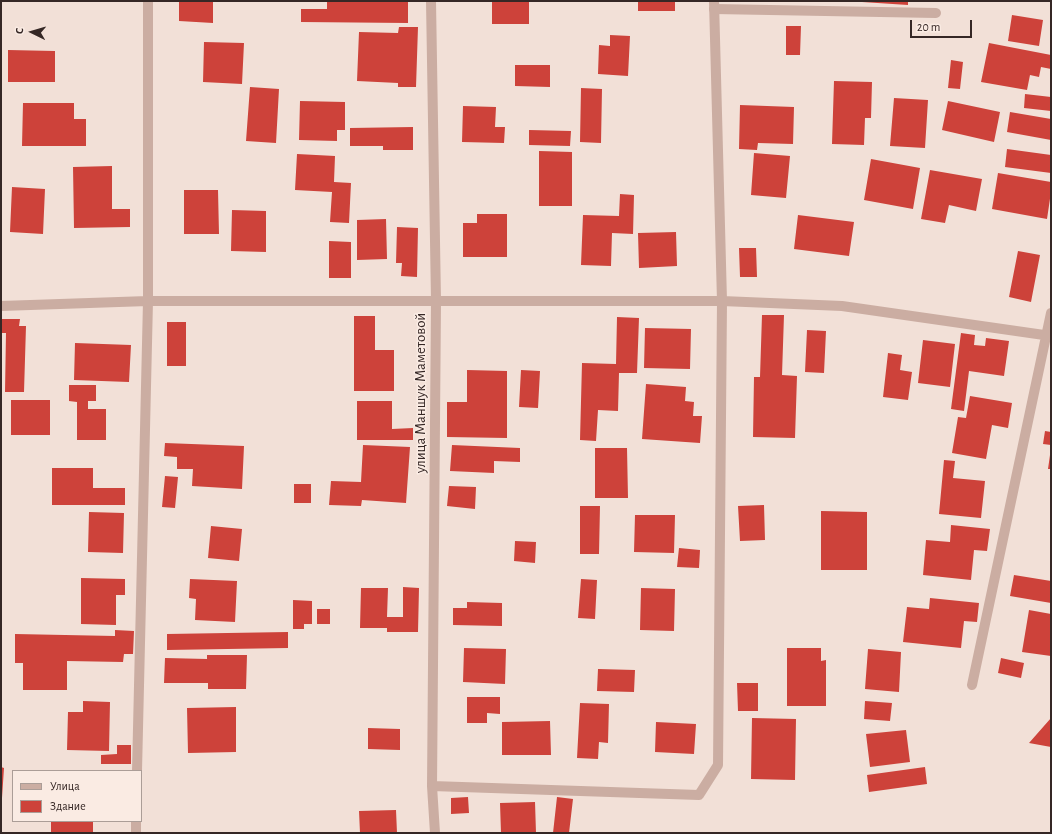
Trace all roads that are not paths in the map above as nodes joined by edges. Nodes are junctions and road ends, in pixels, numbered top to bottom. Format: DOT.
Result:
graph roads {
  1 [pos="148,1"];
  2 [pos="431,1"];
  3 [pos="714,5"];
  4 [pos="936,13"];
  5 [pos="148,301"];
  6 [pos="436,301"];
  7 [pos="722,301"];
  8 [pos="1,306"];
  9 [pos="1051,313"];
  10 [pos="1049,336"];
  11 [pos="972,685"];
  12 [pos="138,770"];
  13 [pos="432,786"];
  14 [pos="136,822"];
  15 [pos="136,833"];
  16 [pos="435,833"];
  1 -- 5 [label="street"];
  2 -- 6 [label="street, улица Маншук Маметовой"];
  3 -- 4 [label="street"];
  3 -- 7 [label="street"];
  5 -- 6 [label="street"];
  5 -- 8 [label="street"];
  5 -- 12 [label="street"];
  6 -- 7 [label="street"];
  6 -- 13 [label="street, улица Маншук Маметовой"];
  7 -- 10 [label="street"];
  7 -- 13 [label="street"];
  9 -- 10 [label="street"];
  10 -- 11 [label="street"];
  13 -- 16 [label="street, улица Маншук Маметовой"];
  14 -- 15 [label="street"];
}
